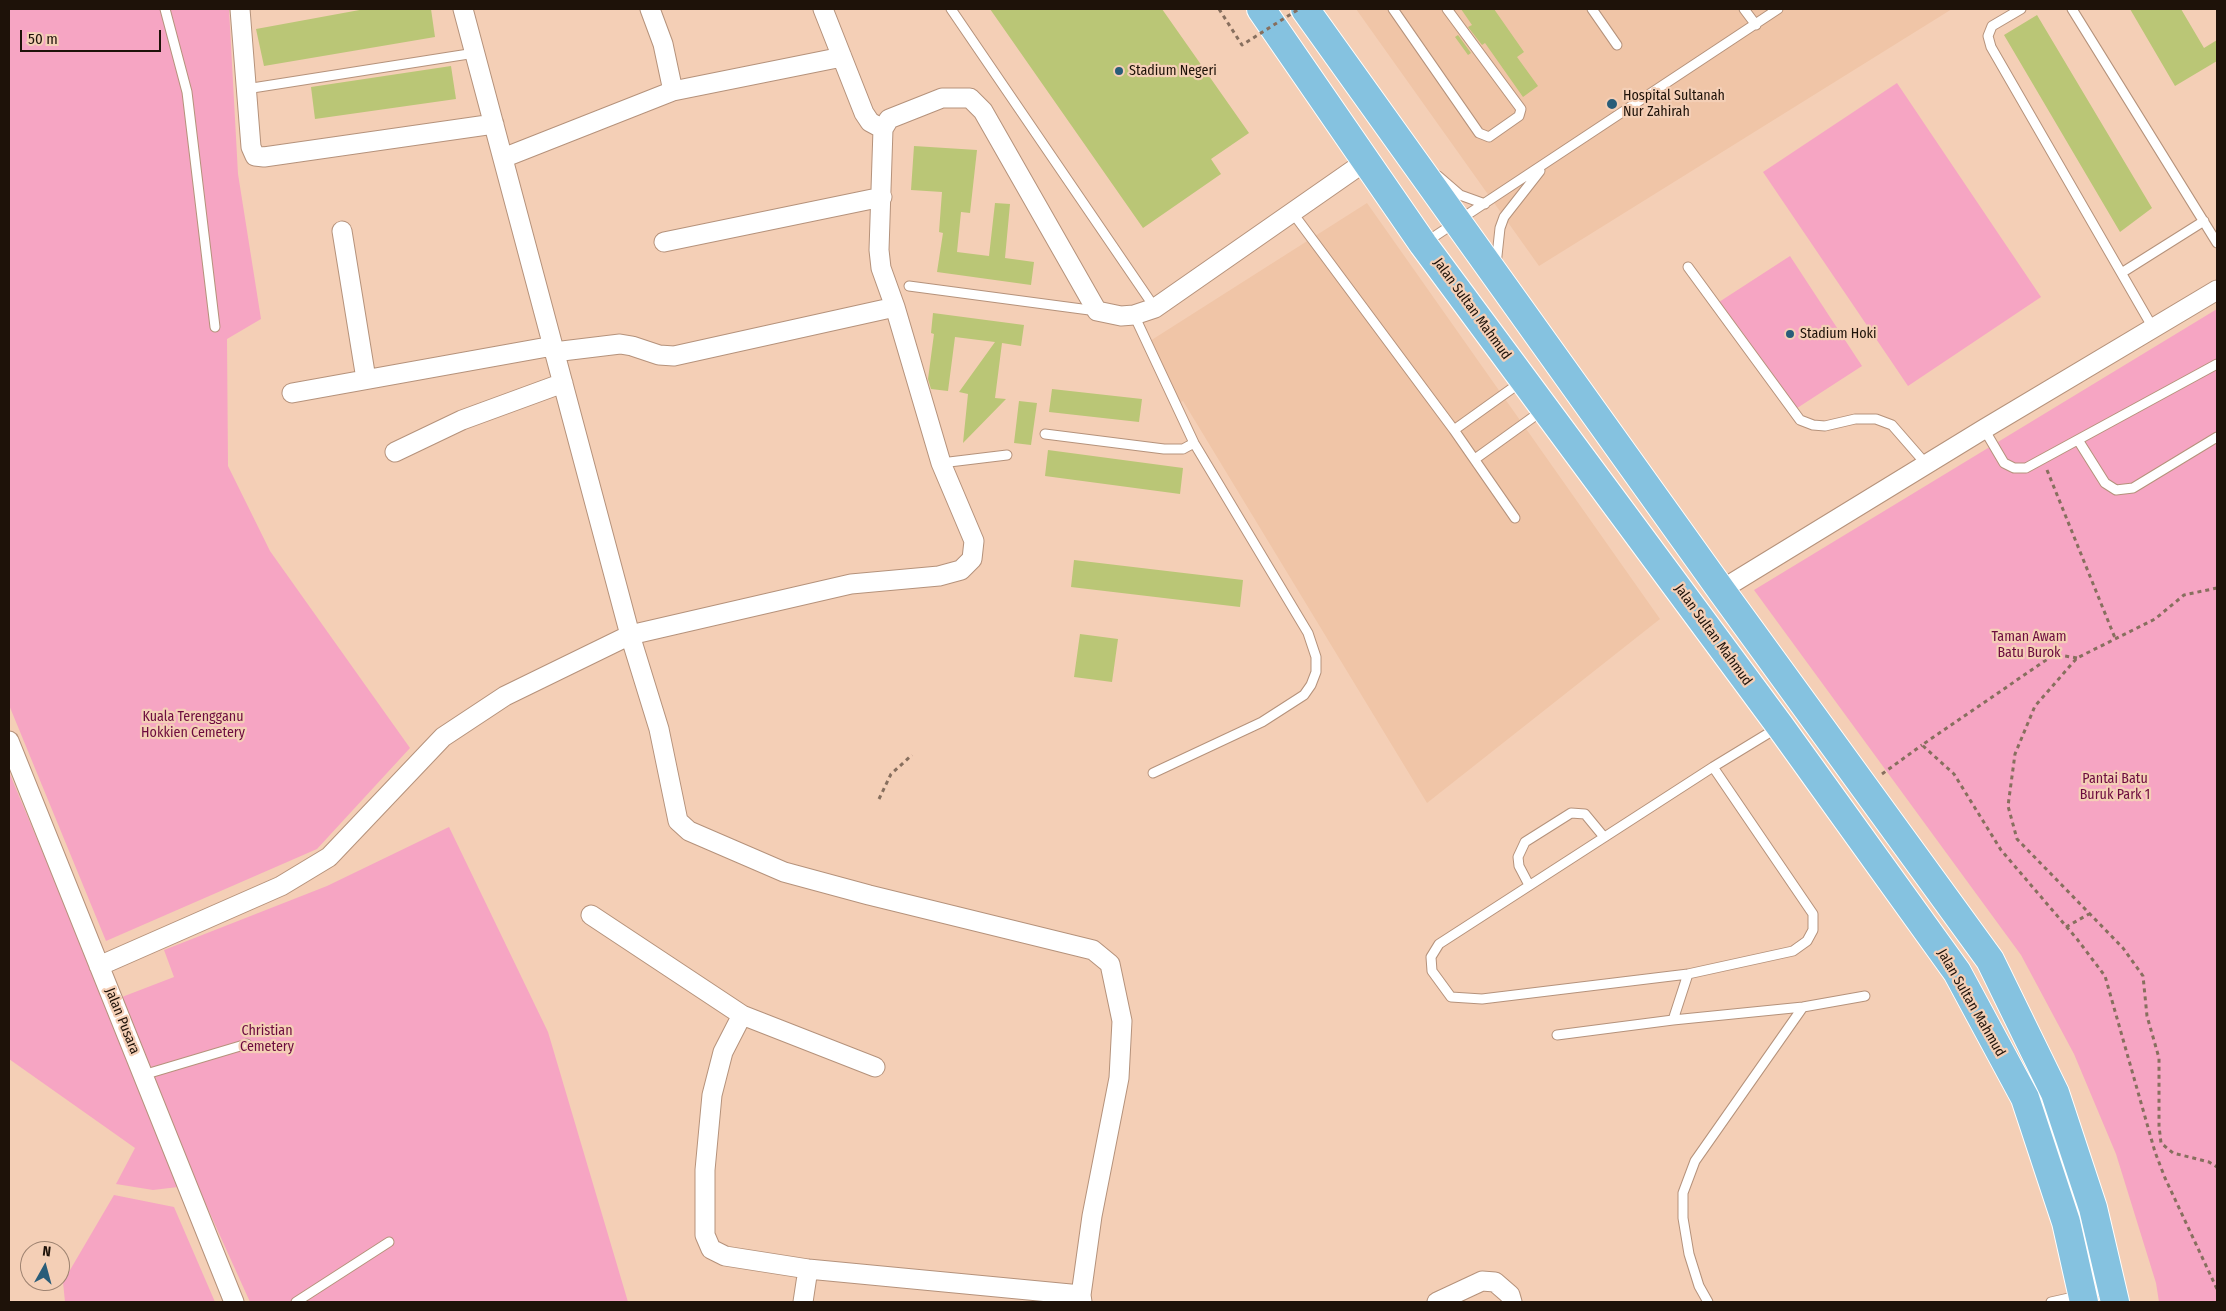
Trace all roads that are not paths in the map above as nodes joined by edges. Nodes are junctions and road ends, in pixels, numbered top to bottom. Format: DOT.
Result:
graph roads {
  1 [pos="165,9"];
  2 [pos="240,9"];
  3 [pos="463,9"];
  4 [pos="650,9"];
  5 [pos="823,9"];
  6 [pos="951,9"];
  7 [pos="1261,9"];
  8 [pos="1305,9"];
  9 [pos="1393,9"];
  10 [pos="1447,9"];
  11 [pos="1592,9"];
  12 [pos="1744,9"];
  13 [pos="1778,9"];
  14 [pos="2021,9"];
  15 [pos="2072,9"];
  16 [pos="1756,25"];
  17 [pos="1617,45"];
  18 [pos="475,53"];
  19 [pos="842,57"];
  20 [pos="246,90"];
  21 [pos="674,91"];
  22 [pos="494,124"];
  23 [pos="884,130"];
  24 [pos="1402,145"];
  25 [pos="503,158"];
  26 [pos="1366,161"];
  27 [pos="1545,165"];
  28 [pos="882,197"];
  29 [pos="1485,204"];
  30 [pos="1292,212"];
  31 [pos="1456,222"];
  32 [pos="2204,222"];
  33 [pos="342,231"];
  34 [pos="664,242"];
  35 [pos="2217,243"];
  36 [pos="1423,244"];
  37 [pos="1688,267"];
  38 [pos="2123,272"];
  39 [pos="1494,275"];
  40 [pos="909,286"];
  41 [pos="2217,290"];
  42 [pos="895,307"];
  43 [pos="1155,308"];
  44 [pos="1097,311"];
  45 [pos="1134,315"];
  46 [pos="215,327"];
  47 [pos="2153,328"];
  48 [pos="553,349"];
  49 [pos="2217,364"];
  50 [pos="366,379"];
  51 [pos="1524,380"];
  52 [pos="563,383"];
  53 [pos="292,393"];
  54 [pos="1545,408"];
  55 [pos="1984,429"];
  56 [pos="1454,430"];
  57 [pos="1045,434"];
  58 [pos="2217,437"];
  59 [pos="2078,440"];
  60 [pos="1194,443"];
  61 [pos="396,452"];
  62 [pos="1007,455"];
  63 [pos="1475,459"];
  64 [pos="941,462"];
  65 [pos="1926,464"];
  66 [pos="1515,518"];
  67 [pos="1721,590"];
  68 [pos="630,636"];
  69 [pos="1780,726"];
  70 [pos="9,741"];
  71 [pos="1713,766"];
  72 [pos="1154,773"];
  73 [pos="1604,836"];
  74 [pos="1529,884"];
  75 [pos="591,915"];
  76 [pos="99,966"];
  77 [pos="1688,974"];
  78 [pos="1865,996"];
  79 [pos="1803,1007"];
  80 [pos="742,1015"];
  81 [pos="1673,1020"];
  82 [pos="1557,1035"];
  83 [pos="247,1044"];
  84 [pos="876,1066"];
  85 [pos="143,1075"];
  86 [pos="389,1242"];
  87 [pos="808,1269"];
  88 [pos="2114,1295"];
  89 [pos="2083,1298"];
  90 [pos="1082,1299"];
  91 [pos="234,1302"];
  92 [pos="296,1302"];
  93 [pos="803,1302"];
  94 [pos="1437,1302"];
  95 [pos="1512,1302"];
  96 [pos="1708,1302"];
  97 [pos="2051,1302"];
  1 -- 46 [label="lane"];
  2 -- 20 [label="street"];
  3 -- 18 [label="street"];
  4 -- 21 [label="street"];
  5 -- 19 [label="street"];
  6 -- 43 [label="lane"];
  7 -- 26 [label="main road, Jalan Sultan Mahmud"];
  8 -- 24 [label="main road"];
  9 -- 10 [label="lane"];
  11 -- 17 [label="lane"];
  12 -- 16 [label="lane"];
  13 -- 16 [label="lane"];
  14 -- 38 [label="lane"];
  15 -- 32 [label="lane"];
  16 -- 27 [label="lane"];
  18 -- 20 [label="lane"];
  18 -- 22 [label="street"];
  19 -- 21 [label="street"];
  19 -- 23 [label="street"];
  20 -- 22 [label="street"];
  21 -- 25 [label="street"];
  22 -- 25 [label="street"];
  23 -- 28 [label="street"];
  23 -- 44 [label="street"];
  24 -- 29 [label="lane"];
  24 -- 31 [label="main road"];
  25 -- 48 [label="street"];
  26 -- 30 [label="street"];
  26 -- 36 [label="main road, Jalan Sultan Mahmud"];
  27 -- 29 [label="lane"];
  27 -- 39 [label="lane"];
  28 -- 34 [label="street"];
  28 -- 42 [label="street"];
  29 -- 31 [label="lane"];
  30 -- 43 [label="street"];
  30 -- 56 [label="lane"];
  31 -- 36 [label="lane"];
  31 -- 39 [label="main road"];
  32 -- 35 [label="lane"];
  32 -- 38 [label="lane"];
  33 -- 50 [label="street"];
  36 -- 51 [label="main road, Jalan Sultan Mahmud"];
  37 -- 65 [label="lane"];
  38 -- 47 [label="lane"];
  39 -- 67 [label="main road"];
  40 -- 44 [label="lane"];
  41 -- 47 [label="street"];
  42 -- 48 [label="street"];
  42 -- 64 [label="street"];
  43 -- 45 [label="street"];
  44 -- 45 [label="street"];
  45 -- 60 [label="lane"];
  47 -- 55 [label="street"];
  48 -- 50 [label="street"];
  48 -- 52 [label="street"];
  49 -- 59 [label="lane"];
  50 -- 53 [label="street"];
  51 -- 54 [label="main road, Jalan Sultan Mahmud"];
  51 -- 56 [label="lane"];
  52 -- 61 [label="street"];
  52 -- 68 [label="street"];
  54 -- 63 [label="lane"];
  54 -- 69 [label="main road, Jalan Sultan Mahmud"];
  55 -- 59 [label="lane"];
  55 -- 65 [label="street"];
  56 -- 63 [label="lane"];
  57 -- 60 [label="lane"];
  58 -- 59 [label="lane"];
  60 -- 72 [label="lane"];
  62 -- 64 [label="lane"];
  63 -- 66 [label="lane"];
  64 -- 68 [label="street"];
  65 -- 67 [label="street"];
  67 -- 88 [label="main road"];
  68 -- 76 [label="street"];
  68 -- 90 [label="street"];
  69 -- 71 [label="lane"];
  69 -- 89 [label="main road, Jalan Sultan Mahmud"];
  70 -- 76 [label="street, Jalan Pusara"];
  71 -- 73 [label="lane"];
  71 -- 77 [label="lane"];
  73 -- 74 [label="lane"];
  73 -- 74 [label="lane"];
  74 -- 77 [label="lane"];
  75 -- 80 [label="street"];
  76 -- 85 [label="street, Jalan Pusara"];
  77 -- 81 [label="lane"];
  78 -- 79 [label="lane"];
  79 -- 81 [label="lane"];
  79 -- 96 [label="lane"];
  80 -- 84 [label="street"];
  80 -- 87 [label="street"];
  81 -- 82 [label="lane"];
  83 -- 85 [label="lane"];
  85 -- 91 [label="street, Jalan Pusara"];
  86 -- 92 [label="lane"];
  87 -- 90 [label="street"];
  87 -- 93 [label="street"];
  88 -- 89 [label="lane"];
  89 -- 97 [label="lane"];
  94 -- 95 [label="street"];
}
